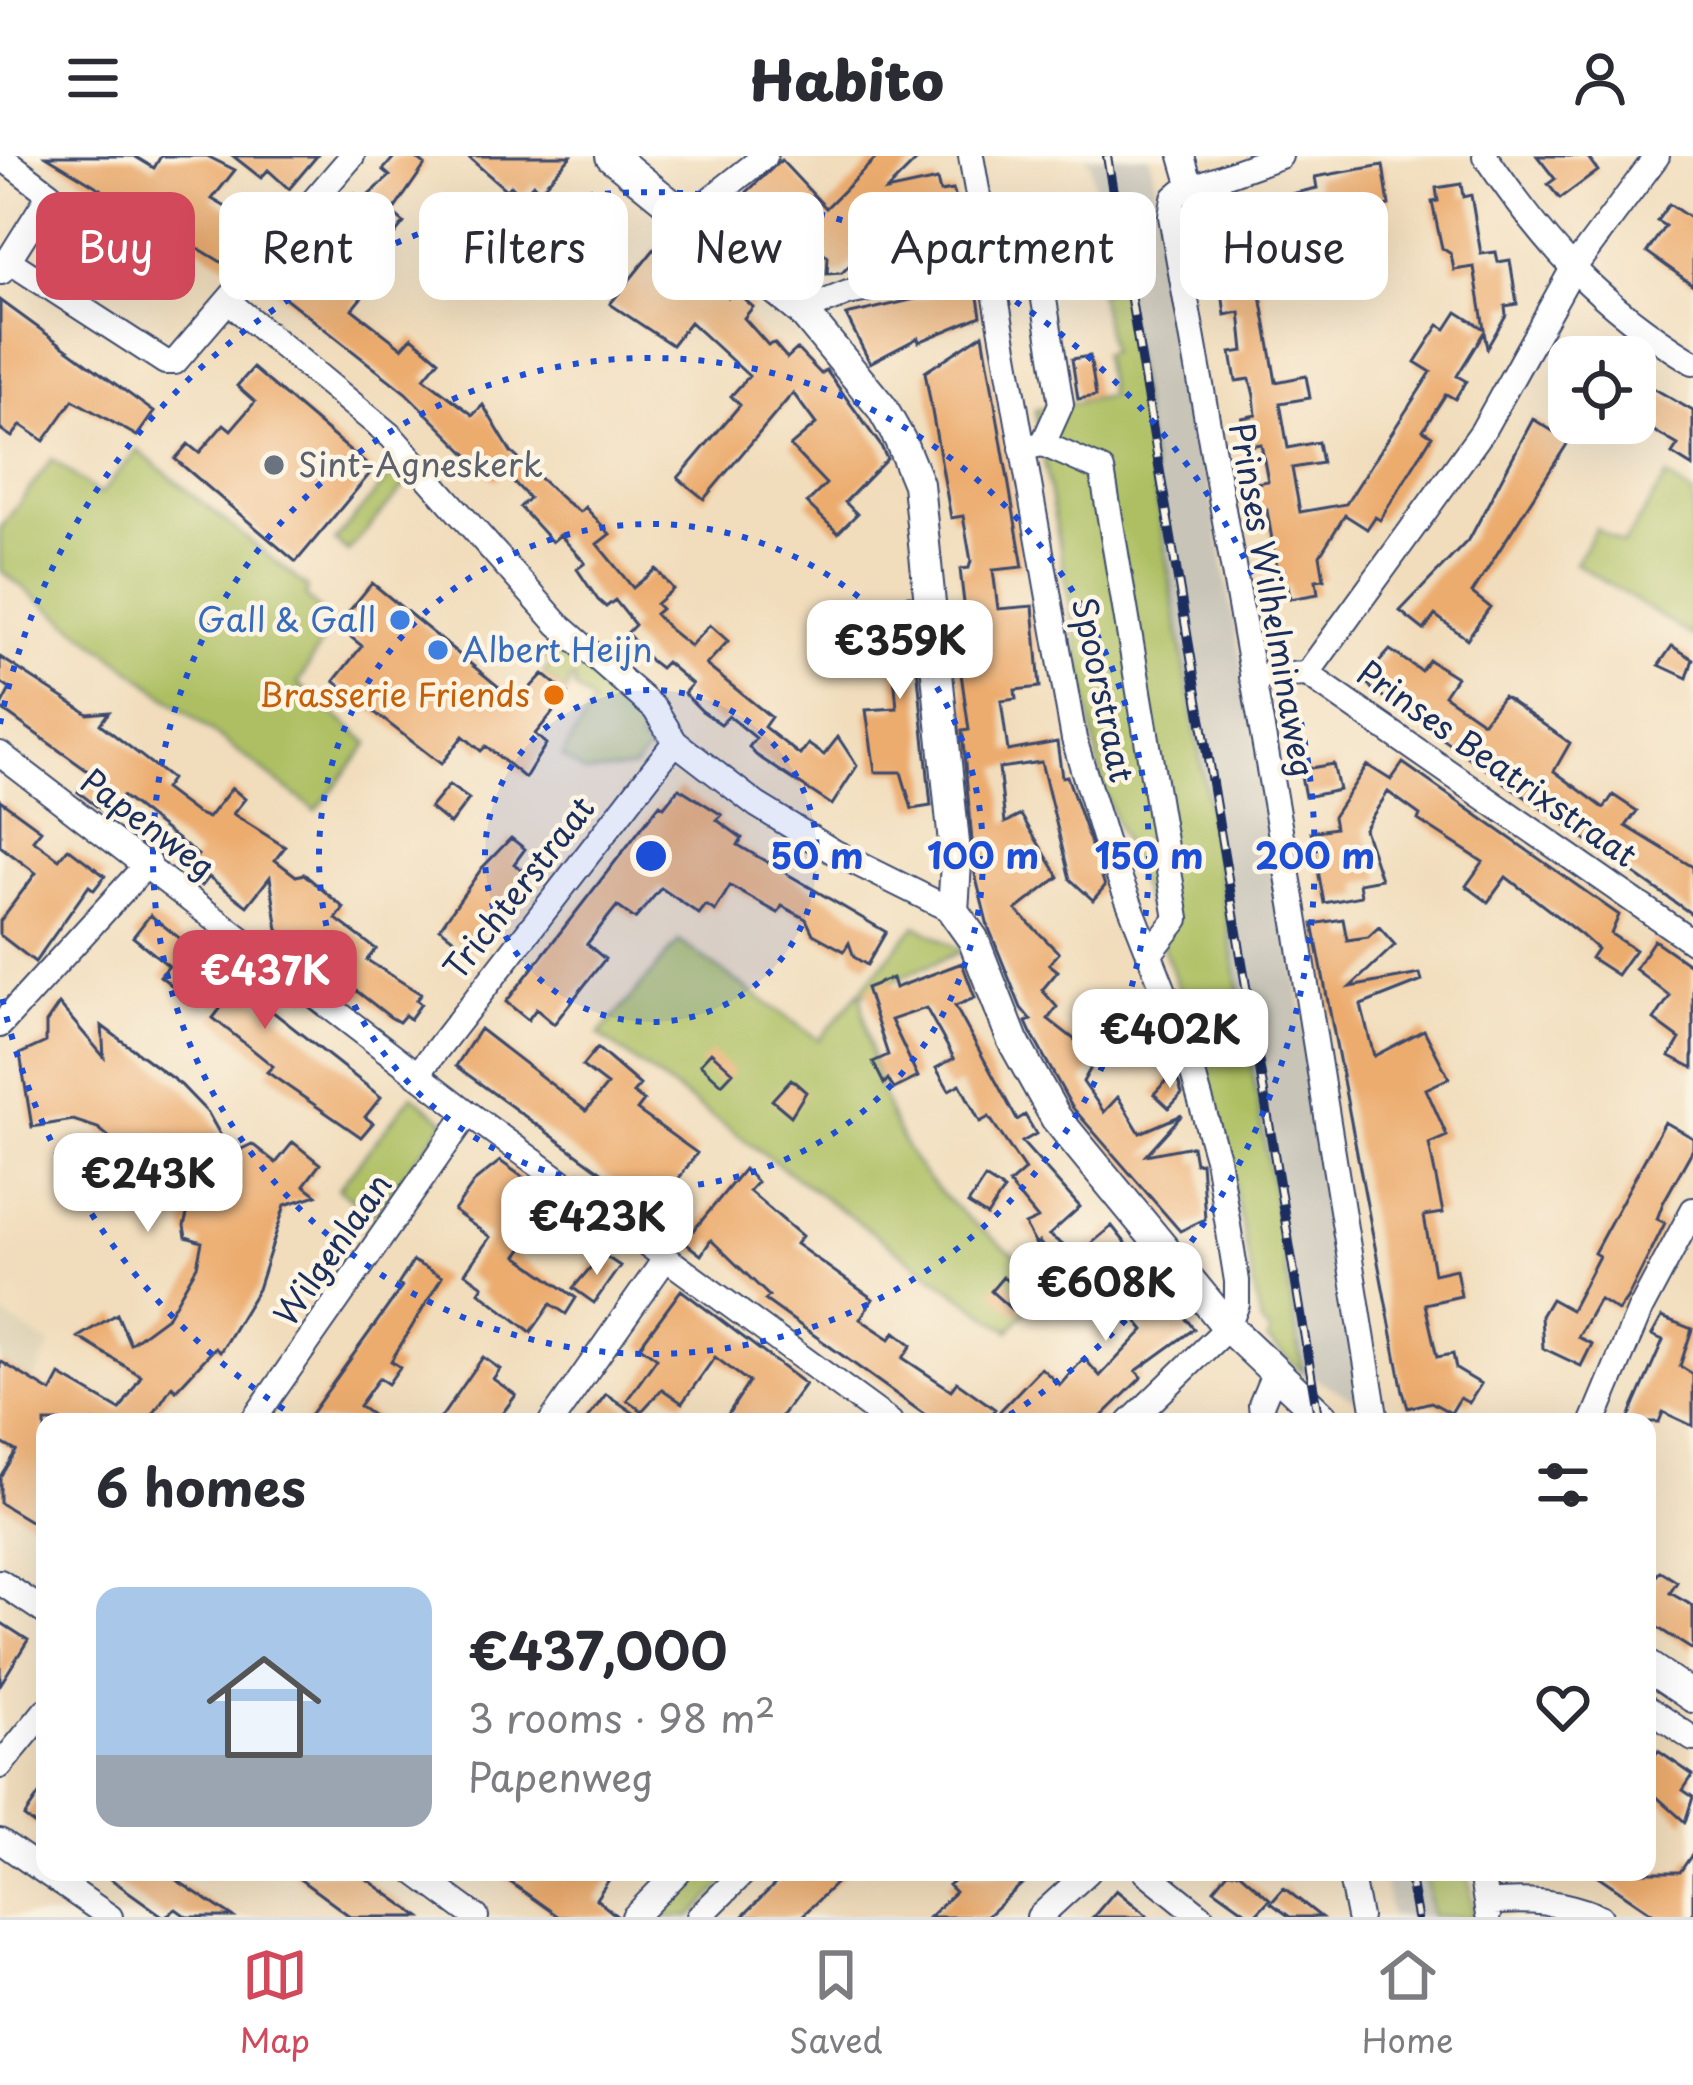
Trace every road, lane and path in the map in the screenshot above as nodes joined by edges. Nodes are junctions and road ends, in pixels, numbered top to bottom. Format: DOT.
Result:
graph roads {
  1 [pos="352,156"];
  2 [pos="611,156"];
  3 [pos="765,156"];
  4 [pos="970,156"];
  5 [pos="1182,156"];
  6 [pos="1280,156"];
  7 [pos="1485,156"];
  8 [pos="1657,156"];
  9 [pos="4,159"];
  10 [pos="1191,187"];
  11 [pos="656,192"];
  12 [pos="720,192"];
  13 [pos="976,192"];
  14 [pos="4,267"];
  15 [pos="1572,270"];
  16 [pos="848,292"];
  17 [pos="789,300"];
  18 [pos="998,300"];
  19 [pos="1044,300"];
  20 [pos="229,302"];
  21 [pos="802,311"];
  22 [pos="1693,362"];
  23 [pos="1033,446"];
  24 [pos="1307,674"];
  25 [pos="1252,677"];
  26 [pos="675,742"];
  27 [pos="0,754"];
  28 [pos="148,863"];
  29 [pos="952,911"];
  30 [pos="1693,942"];
  31 [pos="1153,951"];
  32 [pos="4,1014"];
  33 [pos="417,1075"];
  34 [pos="468,1113"];
  35 [pos="1693,1210"];
  36 [pos="665,1259"];
  37 [pos="1228,1327"];
  38 [pos="1274,1373"];
  39 [pos="258,1413"];
  40 [pos="557,1413"];
  41 [pos="878,1413"];
  42 [pos="1139,1413"];
  43 [pos="1262,1413"];
  44 [pos="1318,1413"];
  45 [pos="1375,1413"];
  46 [pos="1597,1413"];
  47 [pos="0,1582"];
  48 [pos="36,1606"];
  49 [pos="1656,1672"];
  50 [pos="1693,1696"];
  51 [pos="1656,1714"];
  52 [pos="36,1722"];
  53 [pos="1693,1739"];
  54 [pos="0,1766"];
  55 [pos="0,1841"];
  56 [pos="36,1866"];
  57 [pos="58,1881"];
  58 [pos="427,1881"];
  59 [pos="669,1881"];
  60 [pos="735,1881"];
  61 [pos="1078,1881"];
  62 [pos="1157,1881"];
  63 [pos="1352,1881"];
  64 [pos="1488,1910"];
  65 [pos="110,1917"];
  66 [pos="476,1917"];
  67 [pos="634,1917"];
  68 [pos="700,1917"];
  69 [pos="1039,1917"];
  70 [pos="1202,1917"];
  71 [pos="1359,1917"];
  72 [pos="1600,1917"];
  1 -- 20 [label="street"];
  2 -- 11 [label="main road"];
  3 -- 12 [label="street"];
  4 -- 13 [label="street, Spoorstraat"];
  5 -- 10 [label="street"];
  6 -- 10 [label="street"];
  7 -- 15 [label="street"];
  8 -- 15 [label="street"];
  9 -- 14 [label="street"];
  10 -- 25 [label="street, Prinses Wilhelminaweg"];
  14 -- 20 [label="street"];
  15 -- 22 [label="street"];
  15 -- 24 [label="street"];
  16 -- 21 [label="street"];
  17 -- 21 [label="main road"];
  18 -- 23 [label="street, Spoorstraat"];
  19 -- 23 [label="street, Spoorstraat"];
  20 -- 26 [label="street"];
  21 -- 29 [label="main road"];
  23 -- 31 [label="street, Spoorstraat"];
  23 -- 31 [label="street"];
  24 -- 25 [label="street, Prinses Beatrixstraat"];
  24 -- 30 [label="street, Prinses Beatrixstraat"];
  25 -- 45 [label="street, Prinses Wilhelminaweg"];
  26 -- 29 [label="street"];
  26 -- 33 [label="street, Trichterstraat"];
  27 -- 28 [label="street, Papenweg"];
  28 -- 32 [label="street"];
  28 -- 33 [label="street, Papenweg"];
  29 -- 37 [label="main road"];
  31 -- 37 [label="street, Spoorstraat"];
  33 -- 34 [label="street, Papenweg"];
  34 -- 36 [label="street, Papenweg"];
  34 -- 39 [label="street, Wilgenlaan"];
  35 -- 46 [label="street"];
  36 -- 40 [label="street"];
  36 -- 41 [label="street, Papenweg"];
  37 -- 38 [label="main road"];
  37 -- 42 [label="street"];
  38 -- 43 [label="street"];
  38 -- 44 [label="main road"];
  47 -- 48 [label="street"];
  49 -- 50 [label="main road"];
  51 -- 53 [label="street"];
  52 -- 54 [label="street"];
  55 -- 56 [label="street"];
  57 -- 65 [label="street"];
  58 -- 66 [label="street"];
  59 -- 67 [label="street"];
  60 -- 68 [label="street"];
  61 -- 69 [label="street"];
  62 -- 70 [label="street"];
  63 -- 71 [label="street"];
  64 -- 72 [label="street"];
}
